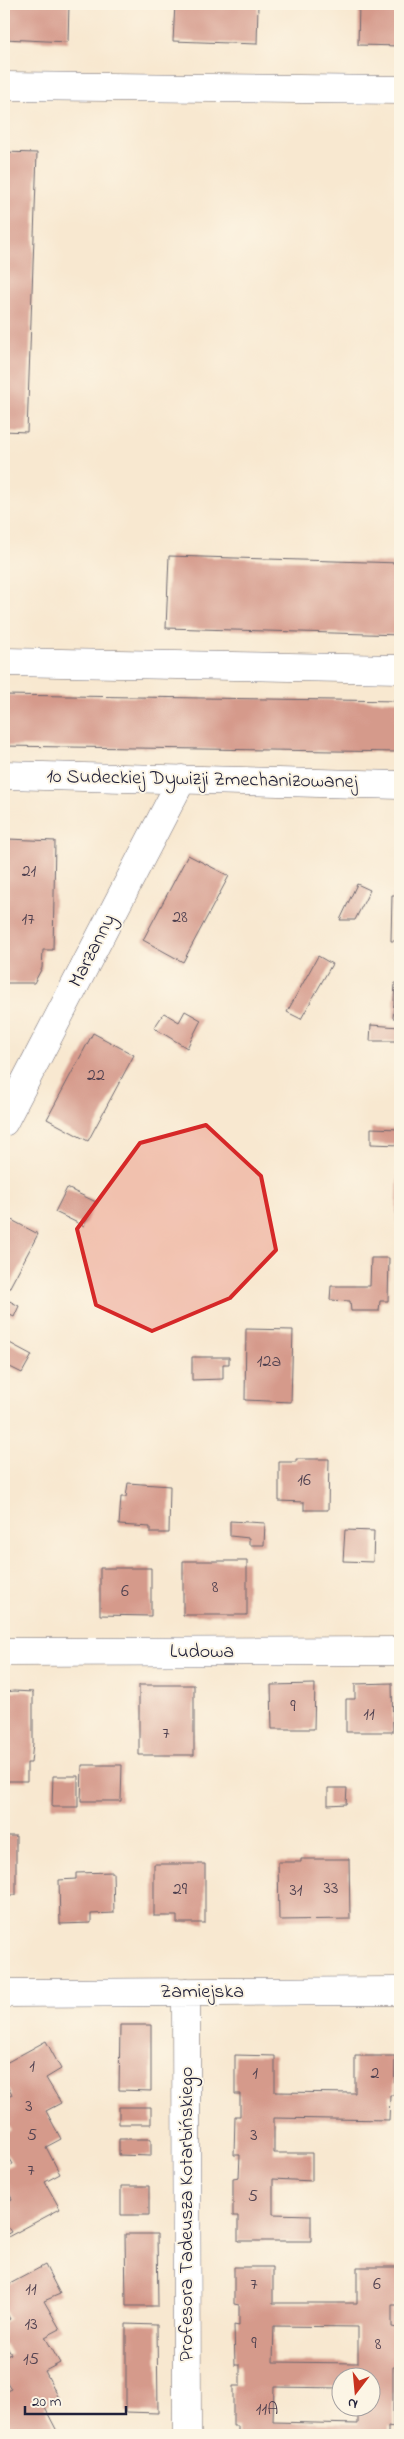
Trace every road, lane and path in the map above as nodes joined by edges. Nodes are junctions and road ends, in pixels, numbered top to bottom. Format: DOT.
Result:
graph roads {
  1 [pos="4,86"];
  2 [pos="400,90"];
  3 [pos="4,662"];
  4 [pos="400,669"];
  5 [pos="4,775"];
  6 [pos="182,779"];
  7 [pos="400,785"];
  8 [pos="4,1122"];
  9 [pos="400,1651"];
  10 [pos="4,1652"];
  11 [pos="400,1991"];
  12 [pos="186,1992"];
  13 [pos="4,1993"];
  14 [pos="187,2435"];
  1 -- 2 [label="street"];
  3 -- 4 [label="street"];
  5 -- 6 [label="street, 10 Sudeckiej Dywizji Zmechanizowanej"];
  6 -- 7 [label="street, 10 Sudeckiej Dywizji Zmechanizowanej"];
  6 -- 8 [label="street, Marzanny"];
  9 -- 10 [label="street, Ludowa"];
  11 -- 12 [label="street, Zamiejska"];
  12 -- 13 [label="street, Zamiejska"];
  12 -- 14 [label="street, Profesora Tadeusza Kotarbińskiego"];
}
